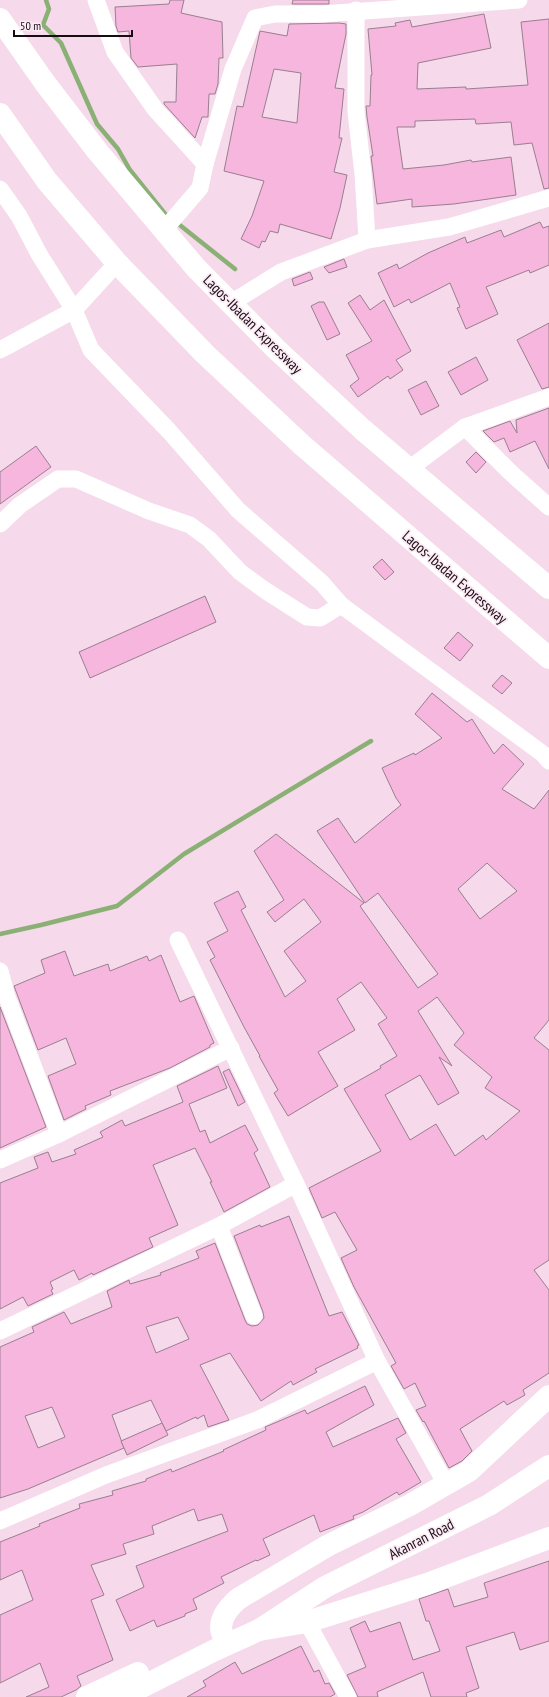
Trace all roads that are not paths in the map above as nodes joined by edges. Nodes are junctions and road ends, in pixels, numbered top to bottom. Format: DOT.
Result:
graph roads {
  1 [pos="96,0"];
  2 [pos="519,0"];
  3 [pos="356,10"];
  4 [pos="0,19"];
  5 [pos="0,114"];
  6 [pos="205,164"];
  7 [pos="0,189"];
  8 [pos="549,198"];
  9 [pos="164,230"];
  10 [pos="367,240"];
  11 [pos="117,264"];
  12 [pos="230,303"];
  13 [pos="74,310"];
  14 [pos="0,350"];
  15 [pos="549,397"];
  16 [pos="465,427"];
  17 [pos="409,469"];
  18 [pos="549,507"];
  19 [pos="0,524"];
  20 [pos="549,588"];
  21 [pos="341,605"];
  22 [pos="549,658"];
  23 [pos="549,761"];
  24 [pos="178,940"];
  25 [pos="0,971"];
  26 [pos="231,1048"];
  27 [pos="59,1134"];
  28 [pos="0,1160"];
  29 [pos="296,1184"];
  30 [pos="219,1226"];
  31 [pos="254,1316"];
  32 [pos="0,1331"];
  33 [pos="377,1361"];
  34 [pos="549,1396"];
  35 [pos="549,1466"];
  36 [pos="446,1484"];
  37 [pos="0,1521"];
  38 [pos="549,1538"];
  39 [pos="299,1615"];
  40 [pos="222,1633"];
  41 [pos="87,1697"];
  42 [pos="122,1697"];
  43 [pos="348,1697"];
  1 -- 6 [label="street"];
  2 -- 3 [label="street"];
  3 -- 6 [label="street"];
  3 -- 10 [label="street"];
  4 -- 9 [label="main road, Lagos-Ibadan Expressway"];
  5 -- 11 [label="main road, Lagos-Ibadan Expressway"];
  6 -- 9 [label="street"];
  7 -- 13 [label="street"];
  8 -- 10 [label="street"];
  9 -- 12 [label="main road, Lagos-Ibadan Expressway"];
  10 -- 12 [label="street"];
  11 -- 13 [label="street"];
  11 -- 22 [label="main road, Lagos-Ibadan Expressway"];
  12 -- 17 [label="main road, Lagos-Ibadan Expressway"];
  13 -- 14 [label="street"];
  13 -- 21 [label="street"];
  15 -- 16 [label="street"];
  16 -- 17 [label="street"];
  16 -- 18 [label="street"];
  17 -- 20 [label="main road, Lagos-Ibadan Expressway"];
  19 -- 21 [label="street"];
  21 -- 23 [label="street"];
  24 -- 26 [label="street"];
  25 -- 27 [label="street"];
  26 -- 27 [label="street"];
  26 -- 29 [label="street"];
  27 -- 28 [label="street"];
  29 -- 30 [label="street"];
  29 -- 33 [label="street"];
  30 -- 31 [label="street"];
  30 -- 32 [label="street"];
  33 -- 36 [label="street"];
  33 -- 37 [label="street"];
  34 -- 36 [label="main road"];
  35 -- 39 [label="main road, Akanran Road"];
  36 -- 40 [label="main road"];
  38 -- 39 [label="main road"];
  39 -- 40 [label="main road, Akanran Road"];
  39 -- 42 [label="main road"];
  39 -- 43 [label="street"];
  40 -- 41 [label="main road, Akanran Road"];
}
